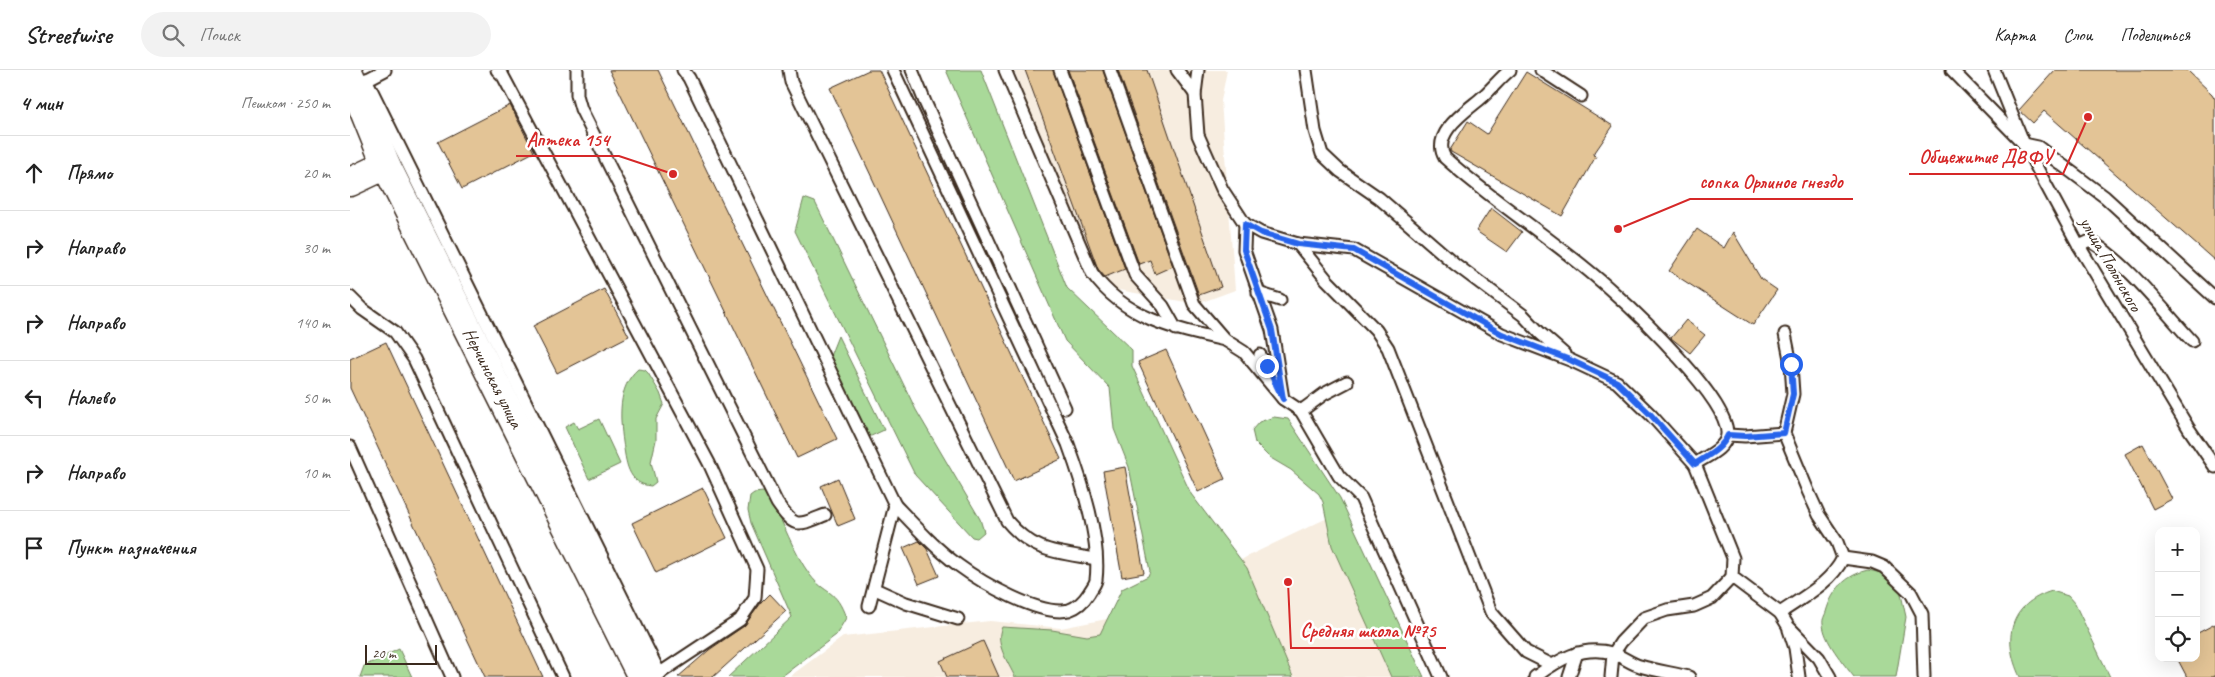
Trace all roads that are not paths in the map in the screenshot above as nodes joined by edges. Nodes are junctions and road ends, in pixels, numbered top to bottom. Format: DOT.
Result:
graph roads {
  1 [pos="386,70"];
  2 [pos="577,70"];
  3 [pos="683,70"];
  4 [pos="789,70"];
  5 [pos="893,70"];
  6 [pos="912,70"];
  7 [pos="1006,70"];
  8 [pos="1060,70"];
  9 [pos="1110,70"];
  10 [pos="1177,70"];
  11 [pos="1198,70"];
  12 [pos="1306,70"];
  13 [pos="1510,70"];
  14 [pos="1541,70"];
  15 [pos="1952,70"];
  16 [pos="1994,70"];
  17 [pos="503,72"];
  18 [pos="357,81"];
  19 [pos="1195,94"];
  20 [pos="1581,96"];
  21 [pos="2024,144"];
  22 [pos="386,165"];
  23 [pos="350,182"];
  24 [pos="1245,224"];
  25 [pos="1298,244"];
  26 [pos="2079,246"];
  27 [pos="1258,293"];
  28 [pos="350,297"];
  29 [pos="2215,298"];
  30 [pos="1280,300"];
  31 [pos="1176,329"];
  32 [pos="1785,334"];
  33 [pos="1225,340"];
  34 [pos="2192,341"];
  35 [pos="1260,355"];
  36 [pos="1570,360"];
  37 [pos="1347,382"];
  38 [pos="1283,399"];
  39 [pos="1066,408"];
  40 [pos="1300,411"];
  41 [pos="1784,433"];
  42 [pos="1728,435"];
  43 [pos="350,447"];
  44 [pos="1695,464"];
  45 [pos="2215,467"];
  46 [pos="895,505"];
  47 [pos="825,515"];
  48 [pos="1844,558"];
  49 [pos="1096,560"];
  50 [pos="1732,577"];
  51 [pos="875,589"];
  52 [pos="869,606"];
  53 [pos="1780,613"];
  54 [pos="958,619"];
  55 [pos="1788,626"];
  56 [pos="1577,652"];
  57 [pos="1613,654"];
  58 [pos="1552,665"];
  59 [pos="1650,673"];
  60 [pos="652,676"];
  61 [pos="452,677"];
  62 [pos="564,677"];
  63 [pos="1441,677"];
  64 [pos="1535,677"];
  65 [pos="1569,677"];
  66 [pos="1611,677"];
  67 [pos="1689,677"];
  68 [pos="1799,677"];
  69 [pos="1830,677"];
  70 [pos="1924,677"];
  1 -- 18 [label="lane"];
  2 -- 47 [label="lane"];
  3 -- 46 [label="lane"];
  4 -- 49 [label="lane"];
  5 -- 49 [label="lane"];
  6 -- 39 [label="lane"];
  7 -- 31 [label="lane"];
  8 -- 31 [label="lane"];
  9 -- 33 [label="lane"];
  10 -- 19 [label="lane"];
  11 -- 19 [label="lane"];
  12 -- 36 [label="lane"];
  13 -- 42 [label="lane"];
  14 -- 20 [label="lane"];
  15 -- 21 [label="lane"];
  16 -- 21 [label="lane, улица Полонского"];
  17 -- 60 [label="lane"];
  18 -- 22 [label="street, Нерчинская улица"];
  18 -- 60 [label="lane"];
  19 -- 24 [label="lane"];
  21 -- 26 [label="lane, улица Полонского"];
  21 -- 29 [label="lane"];
  22 -- 23 [label="street"];
  22 -- 60 [label="street, Нерчинская улица"];
  24 -- 25 [label="lane"];
  24 -- 27 [label="lane"];
  25 -- 36 [label="lane"];
  25 -- 58 [label="lane"];
  26 -- 34 [label="lane"];
  26 -- 45 [label="lane, улица Полонского"];
  27 -- 30 [label="lane"];
  27 -- 38 [label="lane"];
  28 -- 62 [label="lane"];
  31 -- 33 [label="lane"];
  32 -- 41 [label="lane"];
  33 -- 38 [label="lane"];
  35 -- 38 [label="lane"];
  36 -- 44 [label="lane"];
  37 -- 40 [label="lane"];
  38 -- 40 [label="lane"];
  40 -- 63 [label="lane"];
  41 -- 42 [label="lane"];
  41 -- 48 [label="lane"];
  42 -- 44 [label="lane"];
  43 -- 61 [label="lane"];
  44 -- 50 [label="lane"];
  46 -- 49 [label="lane"];
  46 -- 51 [label="lane"];
  48 -- 53 [label="lane"];
  48 -- 70 [label="lane"];
  50 -- 53 [label="lane"];
  50 -- 57 [label="lane"];
  51 -- 52 [label="lane"];
  51 -- 54 [label="lane"];
  53 -- 55 [label="lane"];
  55 -- 68 [label="lane"];
  55 -- 69 [label="lane"];
  56 -- 57 [label="lane"];
  56 -- 58 [label="lane"];
  56 -- 65 [label="lane"];
  57 -- 59 [label="lane"];
  57 -- 66 [label="lane"];
  58 -- 64 [label="lane"];
  59 -- 67 [label="lane"];
}
